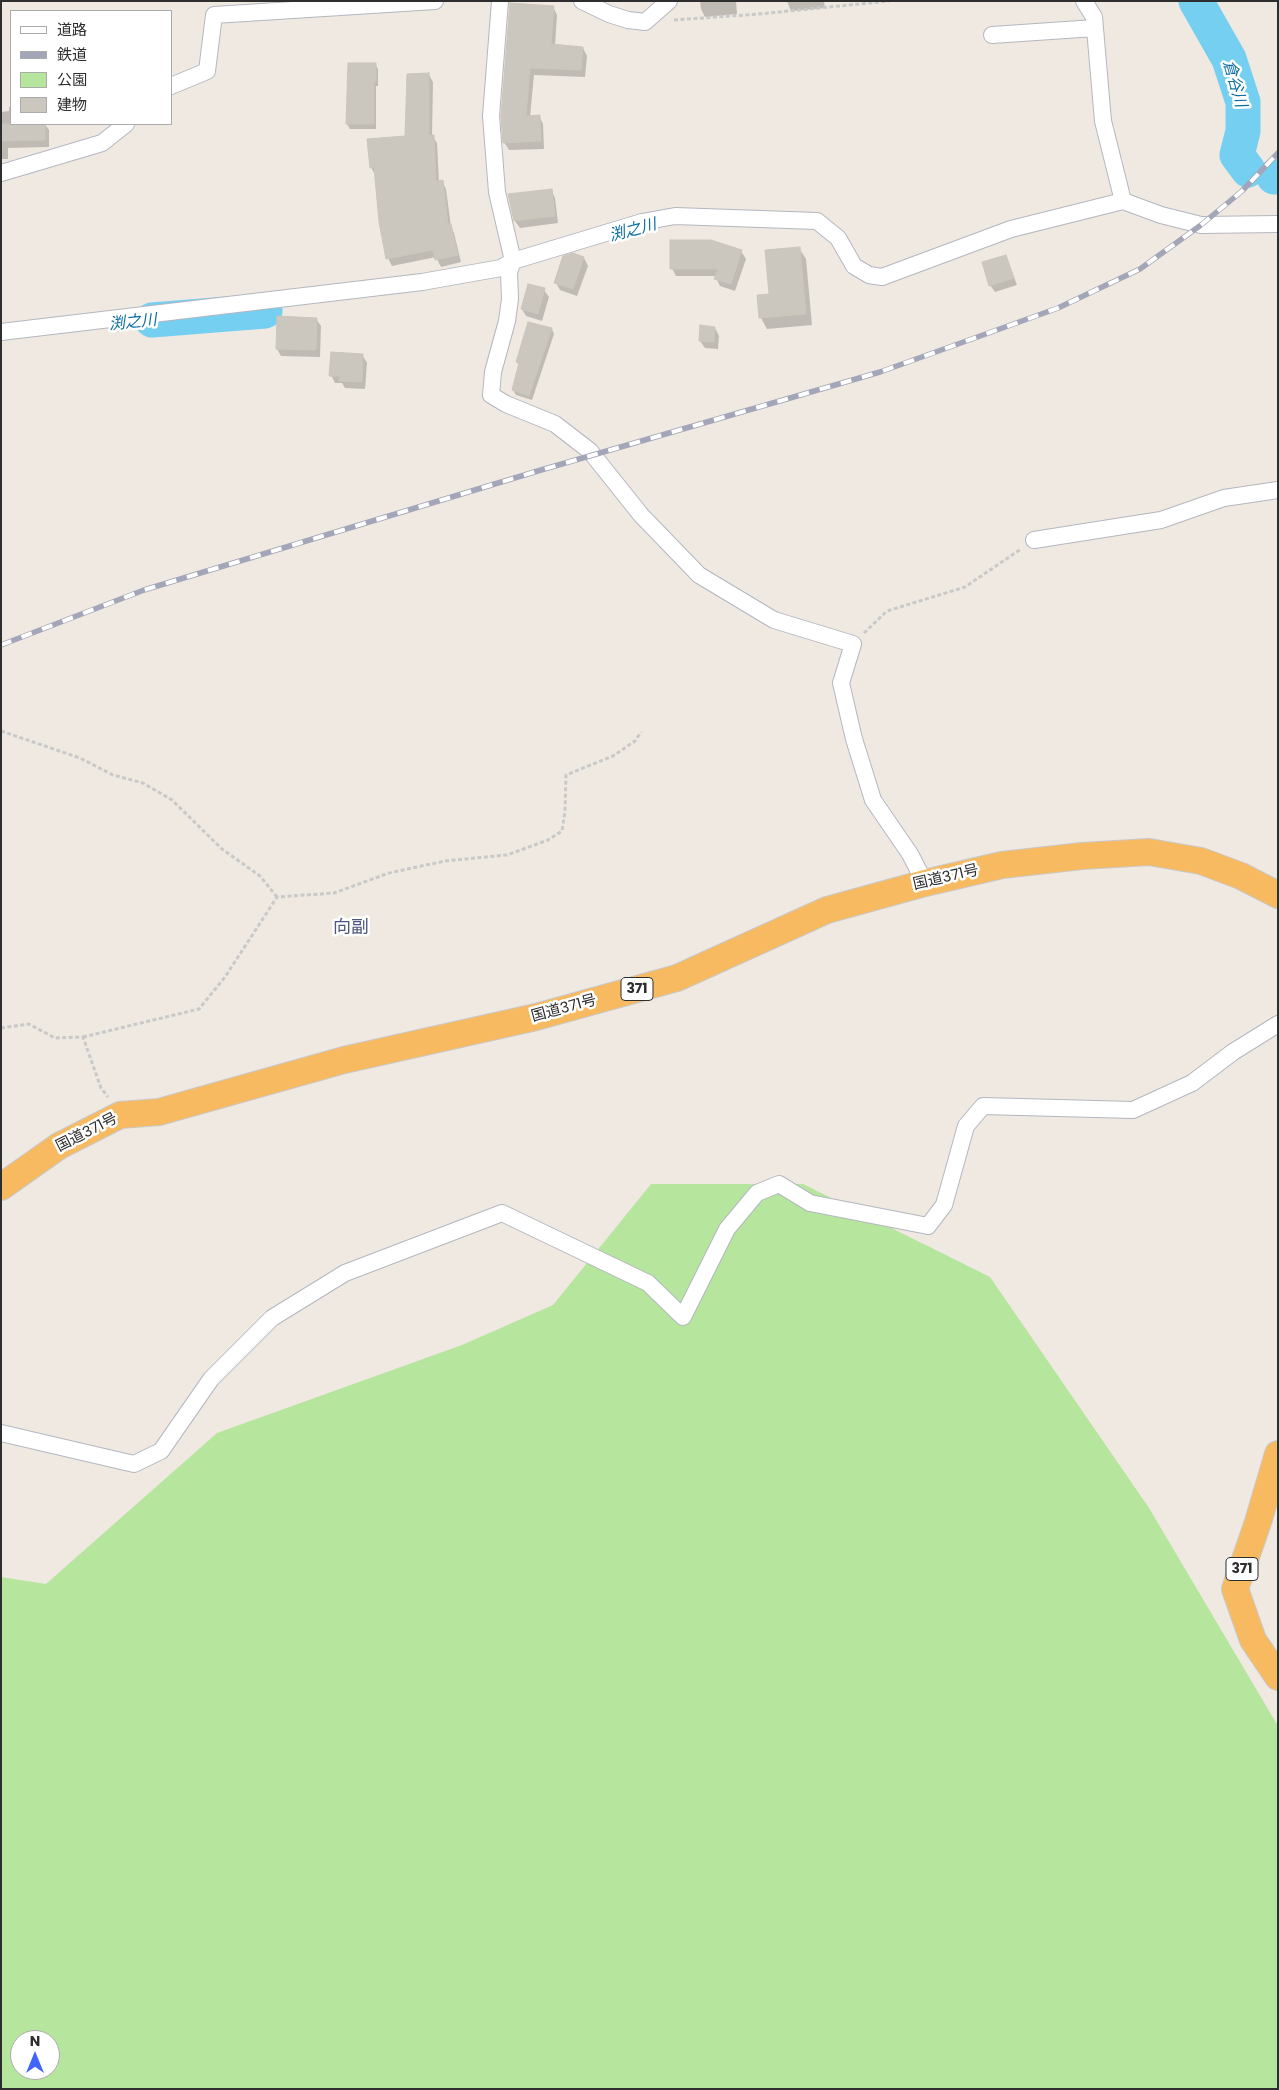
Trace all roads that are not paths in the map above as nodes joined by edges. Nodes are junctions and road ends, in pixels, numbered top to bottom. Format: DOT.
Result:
graph roads {
  1 [pos="435,1"];
  2 [pos="500,1"];
  3 [pos="582,1"];
  4 [pos="669,1"];
  5 [pos="1084,1"];
  6 [pos="1095,28"];
  7 [pos="992,35"];
  8 [pos="172,86"];
  9 [pos="125,125"];
  10 [pos="1,173"];
  11 [pos="1123,201"];
  12 [pos="1278,224"];
  13 [pos="513,260"];
  14 [pos="1,332"];
  15 [pos="1278,490"];
  16 [pos="1034,540"];
  17 [pos="925,883"];
  18 [pos="1278,895"];
  19 [pos="1278,1024"];
  20 [pos="1,1187"];
  21 [pos="1,1433"];
  22 [pos="1278,1454"];
  23 [pos="1278,1677"];
  1 -- 8 [label="street"];
  2 -- 13 [label="street"];
  3 -- 4 [label="street"];
  5 -- 6 [label="street"];
  6 -- 7 [label="street"];
  6 -- 11 [label="street"];
  9 -- 10 [label="street"];
  11 -- 12 [label="street"];
  11 -- 13 [label="street"];
  13 -- 14 [label="street"];
  13 -- 17 [label="street"];
  15 -- 16 [label="street"];
  17 -- 18 [label="highway, 国道371号 / 371"];
  17 -- 20 [label="highway, 国道371号 / 371"];
  19 -- 21 [label="street"];
  22 -- 23 [label="highway, 371"];
}
